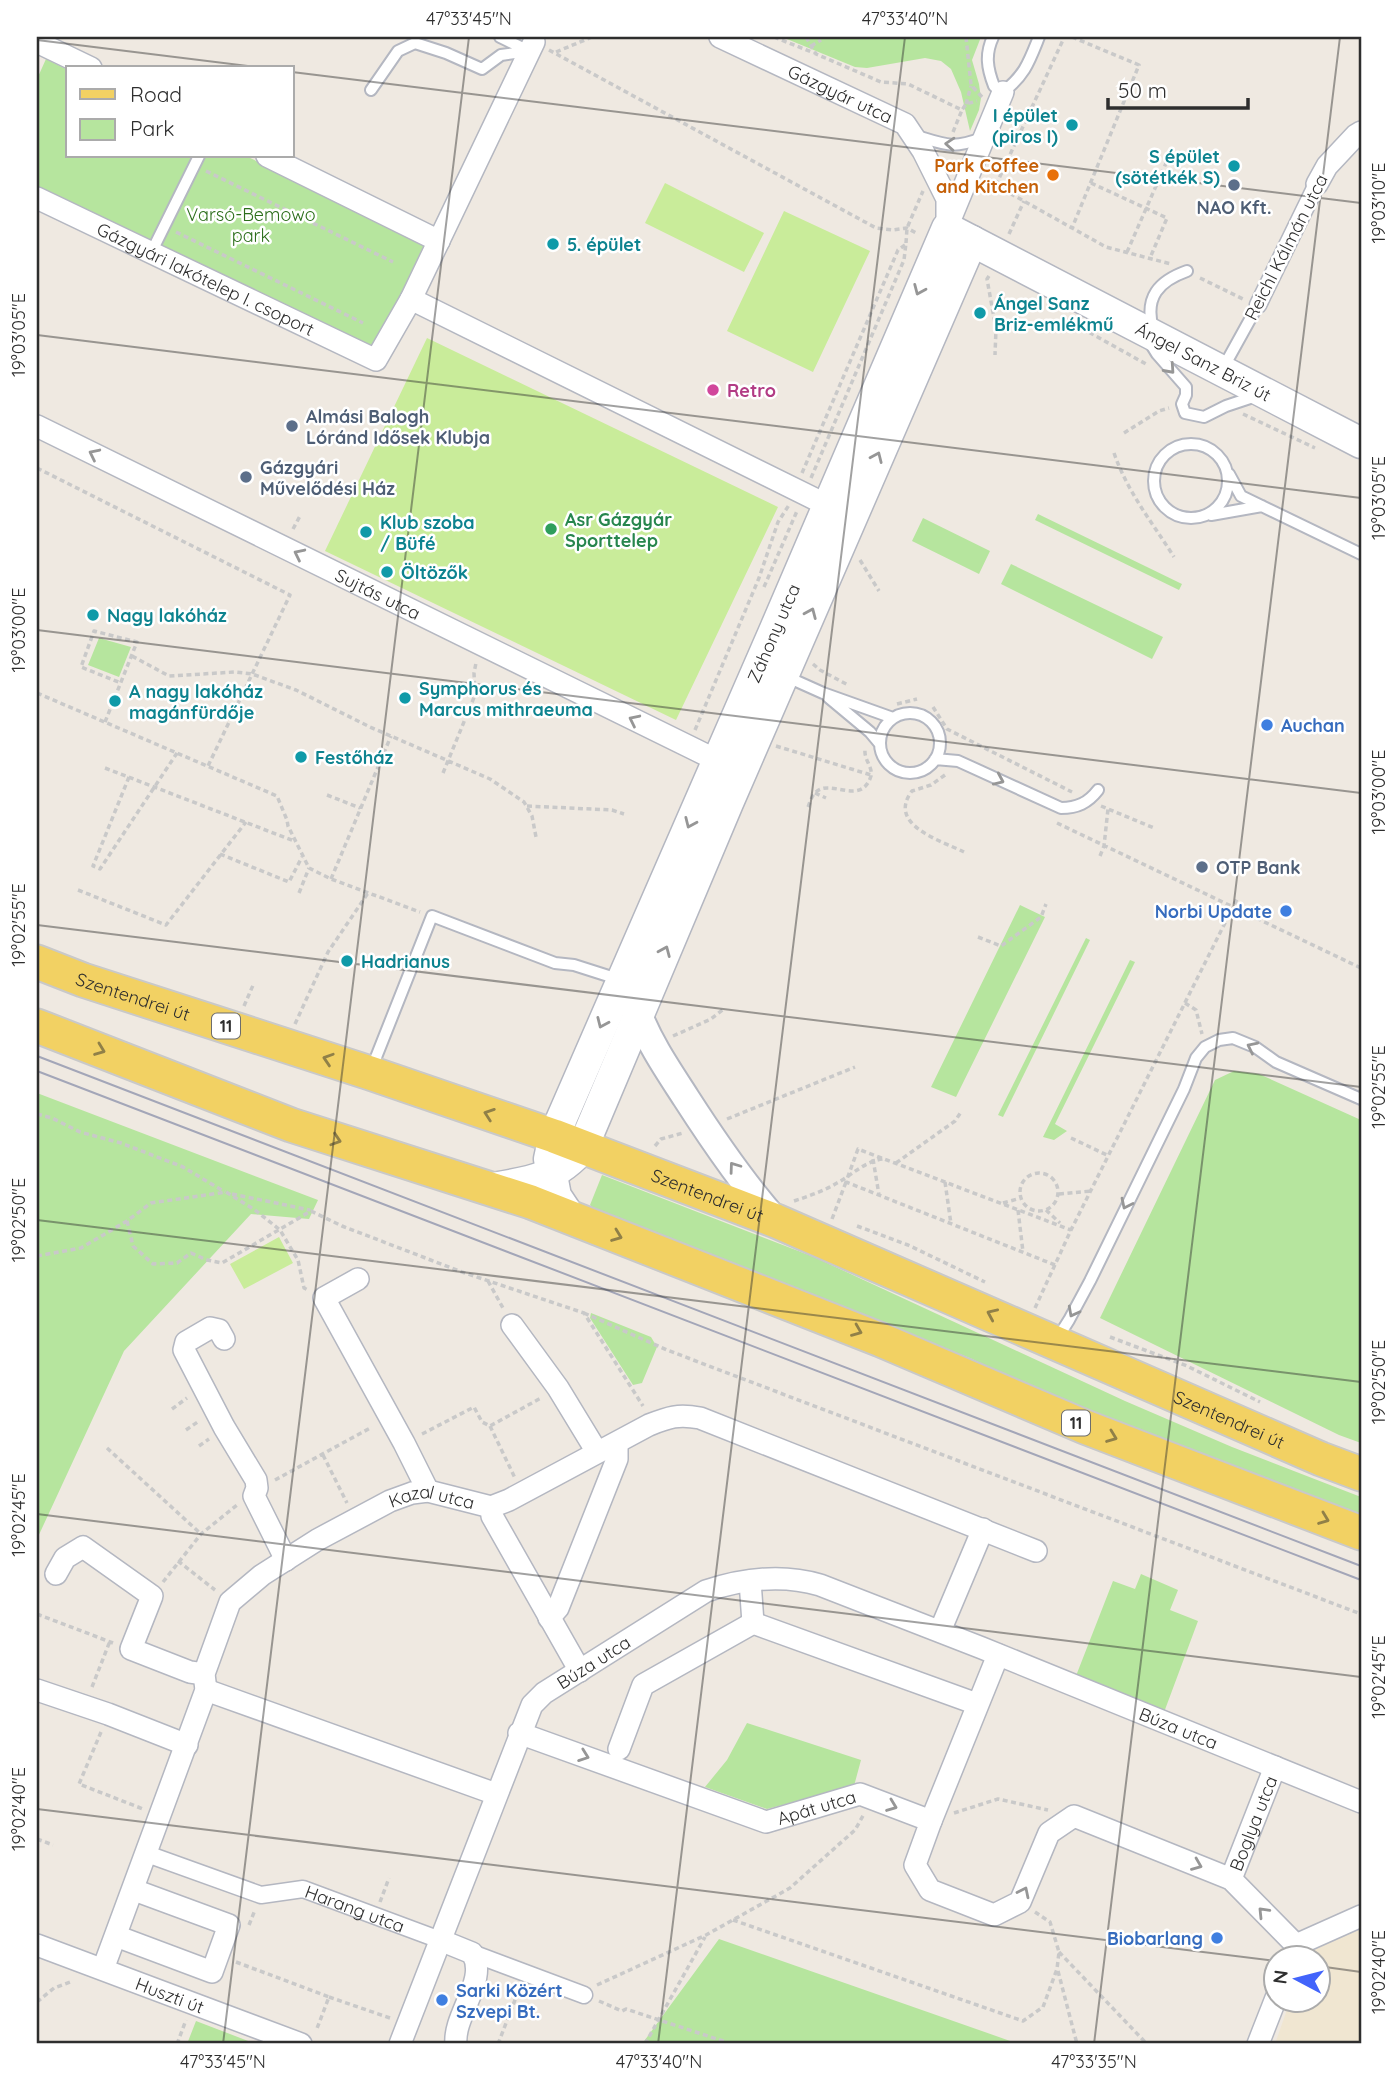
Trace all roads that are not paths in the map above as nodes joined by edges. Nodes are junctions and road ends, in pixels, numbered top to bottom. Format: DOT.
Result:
graph roads {
  1 [pos="500,37"];
  2 [pos="720,37"];
  3 [pos="993,37"];
  4 [pos="1039,37"];
  5 [pos="37,39"];
  6 [pos="532,46"];
  7 [pos="87,66"];
  8 [pos="370,90"];
  9 [pos="1003,92"];
  10 [pos="1361,132"];
  11 [pos="914,136"];
  12 [pos="985,137"];
  13 [pos="271,158"];
  14 [pos="197,160"];
  15 [pos="1317,184"];
  16 [pos="37,198"];
  17 [pos="439,241"];
  18 [pos="947,243"];
  19 [pos="152,253"];
  20 [pos="1187,271"];
  21 [pos="411,299"];
  22 [pos="1258,305"];
  23 [pos="1147,331"];
  24 [pos="1222,370"];
  25 [pos="1265,392"];
  26 [pos="37,426"];
  27 [pos="1361,443"];
  28 [pos="1226,468"];
  29 [pos="1262,506"];
  30 [pos="839,511"];
  31 [pos="1205,516"];
  32 [pos="1361,554"];
  33 [pos="775,629"];
  34 [pos="772,675"];
  35 [pos="823,692"];
  36 [pos="739,712"];
  37 [pos="893,718"];
  38 [pos="880,744"];
  39 [pos="744,756"];
  40 [pos="935,759"];
  41 [pos="1097,790"];
  42 [pos="37,962"];
  43 [pos="621,980"];
  44 [pos="638,1013"];
  45 [pos="37,1026"];
  46 [pos="370,1073"];
  47 [pos="1361,1099"];
  48 [pos="568,1141"];
  49 [pos="552,1174"];
  50 [pos="492,1188"];
  51 [pos="785,1211"];
  52 [pos="570,1217"];
  53 [pos="358,1279"];
  54 [pos="512,1325"];
  55 [pos="1040,1336"];
  56 [pos="225,1339"];
  57 [pos="617,1443"];
  58 [pos="597,1452"];
  59 [pos="1361,1474"];
  60 [pos="428,1491"];
  61 [pos="491,1507"];
  62 [pos="983,1529"];
  63 [pos="1361,1533"];
  64 [pos="1036,1551"];
  65 [pos="286,1560"];
  66 [pos="56,1574"];
  67 [pos="750,1581"];
  68 [pos="549,1618"];
  69 [pos="753,1623"];
  70 [pos="940,1631"];
  71 [pos="998,1655"];
  72 [pos="580,1671"];
  73 [pos="205,1682"];
  74 [pos="37,1690"];
  75 [pos="977,1704"];
  76 [pos="519,1733"];
  77 [pos="187,1745"];
  78 [pos="619,1749"];
  79 [pos="1275,1767"];
  80 [pos="496,1794"];
  81 [pos="1361,1802"];
  82 [pos="931,1821"];
  83 [pos="148,1854"];
  84 [pos="1231,1879"];
  85 [pos="134,1890"];
  86 [pos="1361,1916"];
  87 [pos="116,1936"];
  88 [pos="440,1940"];
  89 [pos="1286,1944"];
  90 [pos="1308,1944"];
  91 [pos="37,1945"];
  92 [pos="472,1953"];
  93 [pos="103,1969"];
  94 [pos="584,1995"];
  95 [pos="1270,2014"];
  96 [pos="308,2038"];
  97 [pos="400,2044"];
  98 [pos="456,2044"];
  99 [pos="1258,2044"];
  1 -- 6 [label="lane"];
  2 -- 11 [label="street, Gázgyár utca"];
  3 -- 9 [label="lane"];
  4 -- 9 [label="lane"];
  5 -- 7 [label="street"];
  6 -- 8 [label="lane"];
  6 -- 17 [label="street"];
  9 -- 12 [label="street, Záhony utca"];
  10 -- 15 [label="street, Reichl Kálmán utca"];
  12 -- 11 [label="lane, one-way"];
  11 -- 18 [label="street, Gázgyár utca"];
  12 -- 18 [label="street, Záhony utca"];
  13 -- 17 [label="street"];
  14 -- 19 [label="lane"];
  15 -- 22 [label="street, Reichl Kálmán utca"];
  16 -- 19 [label="street, Gázgyári lakótelep I. csoport"];
  17 -- 21 [label="street"];
  18 -- 23 [label="main road, Ángel Sanz Briz út"];
  18 -- 30 [label="main road, Záhony utca, one-way"];
  30 -- 18 [label="main road, Záhony utca, one-way"];
  19 -- 21 [label="street, Gázgyári lakótelep I. csoport"];
  20 -- 23 [label="lane"];
  21 -- 30 [label="street"];
  22 -- 24 [label="lane, Reichl Kálmán utca"];
  23 -- 24 [label="main road, Ángel Sanz Briz út"];
  23 -- 25 [label="lane, one-way"];
  24 -- 25 [label="main road, Ángel Sanz Briz út"];
  25 -- 27 [label="main road, Ángel Sanz Briz út"];
  39 -- 26 [label="street, Sujtás utca, one-way"];
  28 -- 29 [label="lane"];
  28 -- 31 [label="lane"];
  28 -- 31 [label="lane"];
  29 -- 31 [label="lane"];
  29 -- 32 [label="lane"];
  30 -- 33 [label="main road, Záhony utca"];
  34 -- 30 [label="main road, Záhony utca, one-way"];
  33 -- 34 [label="lane"];
  33 -- 36 [label="main road, Záhony utca"];
  34 -- 35 [label="lane"];
  34 -- 36 [label="lane"];
  34 -- 39 [label="main road, Záhony utca"];
  35 -- 37 [label="lane"];
  35 -- 38 [label="lane"];
  36 -- 39 [label="main road, Záhony utca"];
  37 -- 38 [label="lane"];
  37 -- 40 [label="lane"];
  38 -- 40 [label="lane"];
  39 -- 43 [label="main road, Záhony utca, one-way"];
  44 -- 39 [label="main road, Záhony utca, one-way"];
  40 -- 41 [label="lane, one-way"];
  46 -- 42 [label="main road, Szentendrei út / 11, one-way"];
  43 -- 46 [label="lane"];
  43 -- 48 [label="main road, Záhony utca, one-way"];
  44 -- 48 [label="main road, Záhony utca"];
  51 -- 44 [label="street, one-way"];
  45 -- 50 [label="main road, 11, one-way"];
  48 -- 46 [label="main road, Szentendrei út / 11, one-way"];
  47 -- 55 [label="lane, one-way"];
  48 -- 49 [label="main road, Záhony utca"];
  48 -- 51 [label="main road, Szentendrei út / 11"];
  49 -- 50 [label="main road"];
  49 -- 52 [label="main road, Záhony utca"];
  50 -- 52 [label="main road, 11"];
  55 -- 51 [label="main road, Szentendrei út / 11, one-way"];
  52 -- 63 [label="main road, 11, one-way"];
  53 -- 60 [label="street"];
  54 -- 58 [label="street"];
  55 -- 59 [label="main road, Szentendrei út / 11"];
  56 -- 65 [label="street"];
  57 -- 58 [label="street, Kazal utca"];
  57 -- 62 [label="street, Kazal utca"];
  57 -- 68 [label="street"];
  58 -- 61 [label="street, Kazal utca"];
  60 -- 61 [label="street, Kazal utca"];
  60 -- 65 [label="street, Kazal utca"];
  61 -- 68 [label="street"];
  62 -- 64 [label="street, Kazal utca"];
  62 -- 70 [label="street"];
  65 -- 73 [label="street, Kazal utca"];
  66 -- 73 [label="street"];
  67 -- 69 [label="street"];
  67 -- 70 [label="street, Búza utca"];
  67 -- 72 [label="street, Búza utca"];
  68 -- 72 [label="street"];
  69 -- 75 [label="street"];
  69 -- 78 [label="street"];
  70 -- 71 [label="street, Búza utca"];
  71 -- 75 [label="street"];
  71 -- 79 [label="street, Búza utca"];
  72 -- 76 [label="street, Búza utca"];
  73 -- 77 [label="street, Kazal utca"];
  73 -- 80 [label="street"];
  74 -- 77 [label="street"];
  75 -- 82 [label="street"];
  76 -- 80 [label="street, Búza utca"];
  76 -- 82 [label="street, Apát utca, one-way"];
  77 -- 83 [label="street, Kazal utca"];
  79 -- 81 [label="street, Búza utca"];
  79 -- 84 [label="street, Boglya utca"];
  80 -- 88 [label="street, Búza utca"];
  82 -- 84 [label="street, one-way"];
  83 -- 85 [label="street, Kazal utca"];
  83 -- 88 [label="street, Harang utca"];
  89 -- 84 [label="street, one-way"];
  85 -- 87 [label="street, Kazal utca"];
  85 -- 87 [label="street"];
  86 -- 90 [label="street"];
  87 -- 93 [label="street, Kazal utca"];
  88 -- 92 [label="street"];
  88 -- 97 [label="street, Búza utca"];
  91 -- 93 [label="street, Huszti út"];
  92 -- 94 [label="street"];
  92 -- 98 [label="street"];
  93 -- 96 [label="street, Huszti út"];
  95 -- 99 [label="street"];
}
